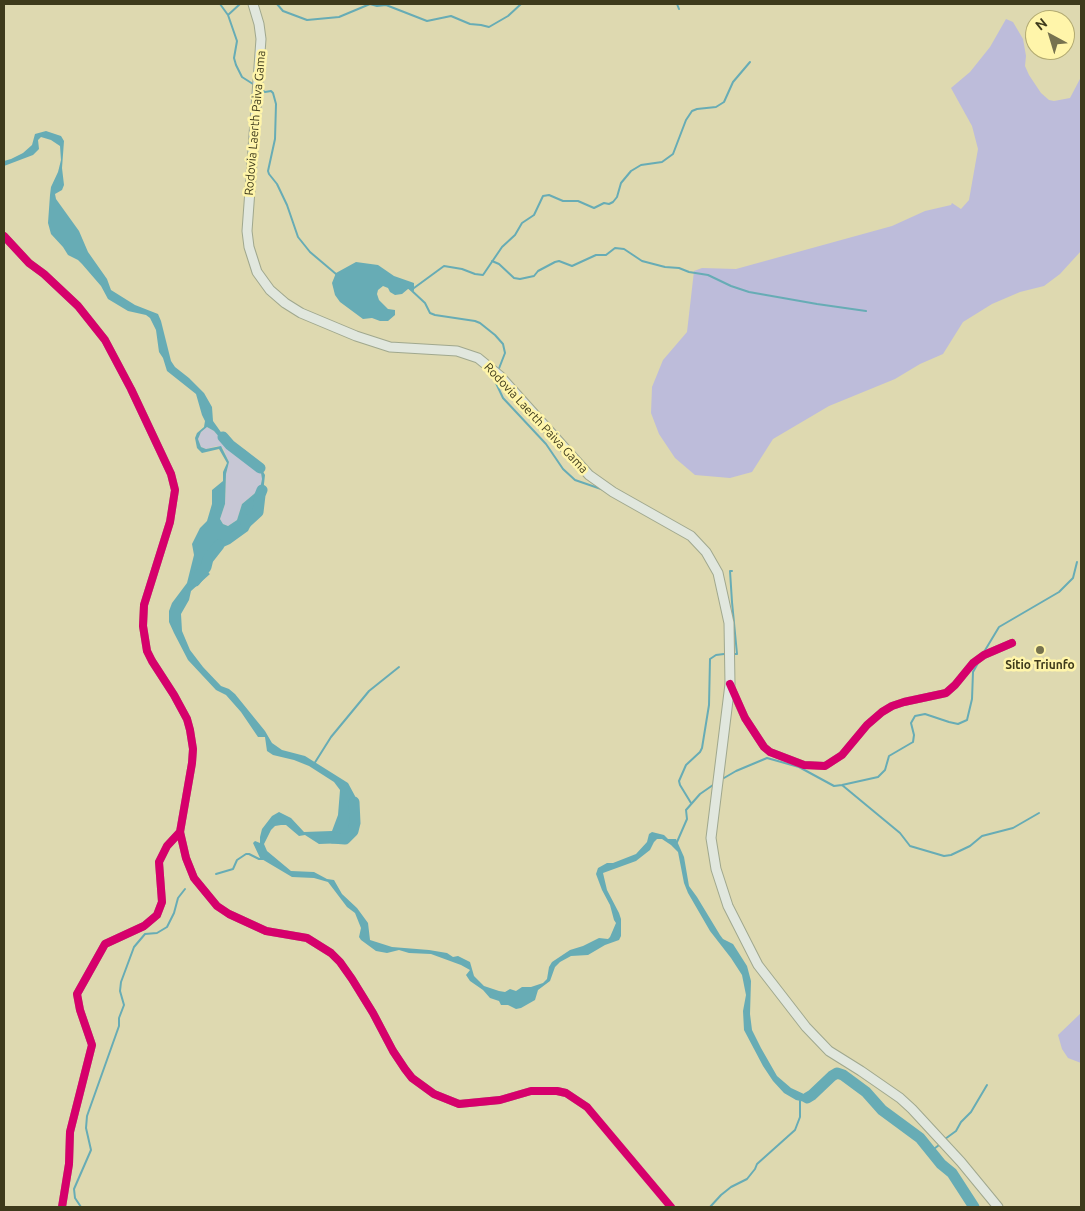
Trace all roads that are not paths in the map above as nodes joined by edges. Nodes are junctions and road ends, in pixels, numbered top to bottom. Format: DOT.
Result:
graph roads {
  1 [pos="253,4"];
  2 [pos="4,236"];
  3 [pos="1012,643"];
  4 [pos="730,684"];
  5 [pos="180,832"];
  6 [pos="587,1107"];
  7 [pos="62,1207"];
  8 [pos="998,1207"];
  1 -- 4 [label="main road, Rodovia Laerth Paiva Gama"];
  2 -- 5 [label="street"];
  3 -- 4 [label="street"];
  4 -- 8 [label="main road, Rodovia Laerth Paiva Gama"];
  5 -- 6 [label="street"];
  5 -- 7 [label="street"];
}
